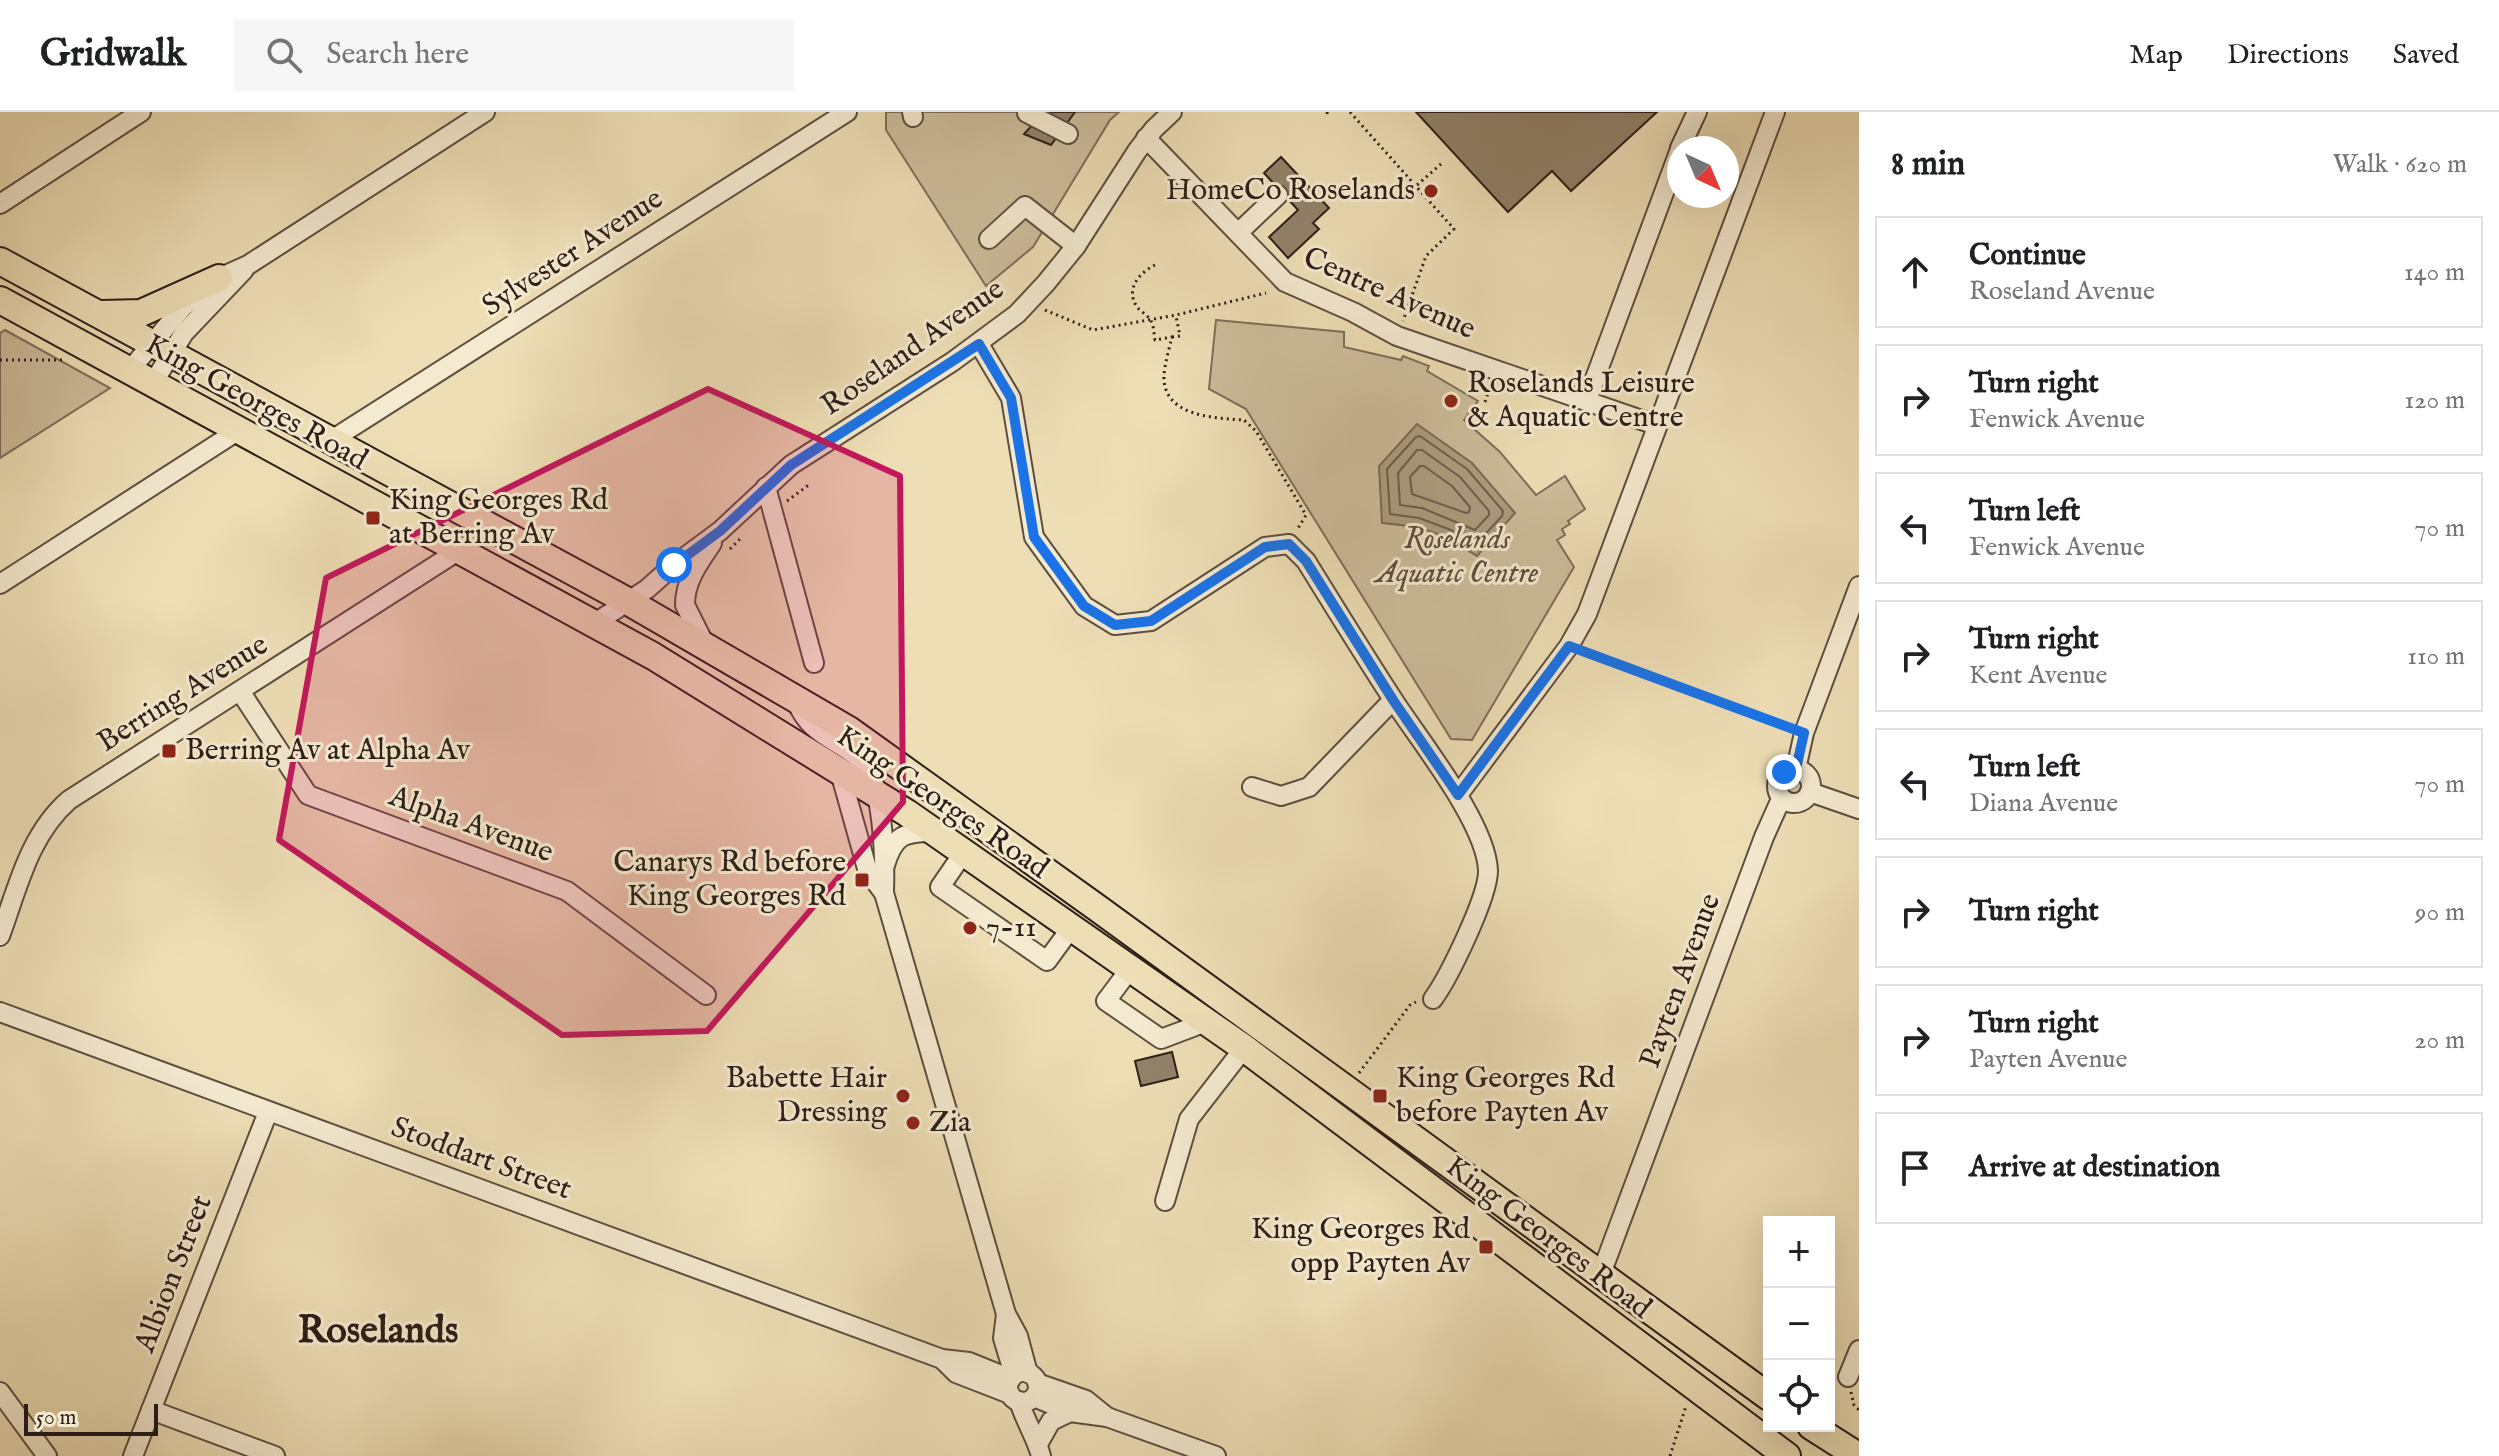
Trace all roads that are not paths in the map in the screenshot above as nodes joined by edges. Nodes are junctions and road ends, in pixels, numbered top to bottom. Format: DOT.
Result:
graph roads {
  1 [pos="141,112"];
  2 [pos="485,112"];
  3 [pos="847,112"];
  4 [pos="1172,112"];
  5 [pos="1697,112"];
  6 [pos="1775,112"];
  7 [pos="1027,113"];
  8 [pos="1068,134"];
  9 [pos="1685,136"];
  10 [pos="1146,138"];
  11 [pos="1667,185"];
  12 [pos="1278,195"];
  13 [pos="0,204"];
  14 [pos="1238,233"];
  15 [pos="989,239"];
  16 [pos="1076,246"];
  17 [pos="0,261"];
  18 [pos="248,265"];
  19 [pos="219,278"];
  20 [pos="0,300"];
  21 [pos="99,314"];
  22 [pos="979,344"];
  23 [pos="162,348"];
  24 [pos="130,370"];
  25 [pos="153,383"];
  26 [pos="1587,400"];
  27 [pos="1656,425"];
  28 [pos="239,430"];
  29 [pos="330,441"];
  30 [pos="766,487"];
  31 [pos="720,531"];
  32 [pos="458,551"];
  33 [pos="0,584"];
  34 [pos="1859,586"];
  35 [pos="629,602"];
  36 [pos="595,623"];
  37 [pos="705,645"];
  38 [pos="814,663"];
  39 [pos="240,691"];
  40 [pos="793,696"];
  41 [pos="1393,700"];
  42 [pos="1796,769"];
  43 [pos="840,772"];
  44 [pos="1252,787"];
  45 [pos="1810,792"];
  46 [pos="876,794"];
  47 [pos="1458,795"];
  48 [pos="1781,799"];
  49 [pos="1859,809"];
  50 [pos="936,832"];
  51 [pos="964,852"];
  52 [pos="885,867"];
  53 [pos="884,893"];
  54 [pos="1071,928"];
  55 [pos="0,936"];
  56 [pos="1130,969"];
  57 [pos="706,995"];
  58 [pos="1433,999"];
  59 [pos="0,1012"];
  60 [pos="1206,1022"];
  61 [pos="1244,1048"];
  62 [pos="268,1112"];
  63 [pos="1165,1201"];
  64 [pos="1601,1274"];
  65 [pos="1006,1314"];
  66 [pos="1005,1348"];
  67 [pos="1859,1350"];
  68 [pos="942,1359"];
  69 [pos="969,1362"];
  70 [pos="1848,1377"];
  71 [pos="1023,1388"];
  72 [pos="0,1392"];
  73 [pos="1763,1393"];
  74 [pos="151,1410"];
  75 [pos="1070,1412"];
  76 [pos="1107,1417"];
  77 [pos="1820,1432"];
  78 [pos="1039,1450"];
  79 [pos="47,1456"];
  80 [pos="133,1456"];
  81 [pos="275,1456"];
  82 [pos="1216,1456"];
  83 [pos="1787,1456"];
  84 [pos="1858,1456"];
  1 -- 13 [label="street"];
  2 -- 18 [label="street"];
  3 -- 29 [label="street, Sylvester Avenue"];
  4 -- 10 [label="street, Roseland Avenue"];
  5 -- 9 [label="street"];
  6 -- 27 [label="street"];
  7 -- 8 [label="street"];
  10 -- 14 [label="street, Centre Avenue"];
  10 -- 16 [label="street, Roseland Avenue"];
  11 -- 26 [label="street"];
  12 -- 14 [label="street"];
  14 -- 26 [label="street, Centre Avenue"];
  15 -- 16 [label="street"];
  16 -- 22 [label="street, Roseland Avenue"];
  17 -- 21 [label="highway, King Georges Road"];
  18 -- 19 [label="street"];
  18 -- 23 [label="street"];
  19 -- 21 [label="highway"];
  19 -- 23 [label="street"];
  20 -- 24 [label="highway, King Georges Road"];
  21 -- 23 [label="highway, King Georges Road"];
  22 -- 30 [label="street, Roseland Avenue"];
  22 -- 41 [label="street"];
  23 -- 24 [label="street"];
  23 -- 25 [label="street"];
  23 -- 29 [label="highway, King Georges Road"];
  24 -- 25 [label="highway, King Georges Road"];
  25 -- 28 [label="highway, King Georges Road"];
  26 -- 27 [label="street, Centre Avenue"];
  27 -- 47 [label="street"];
  28 -- 32 [label="highway, King Georges Road"];
  28 -- 33 [label="street"];
  29 -- 35 [label="highway, King Georges Road"];
  30 -- 31 [label="street, Roseland Avenue"];
  30 -- 38 [label="street"];
  31 -- 35 [label="street, Roseland Avenue"];
  31 -- 37 [label="street, Roseland Avenue"];
  32 -- 36 [label="highway, King Georges Road"];
  32 -- 39 [label="street, Berring Avenue"];
  34 -- 42 [label="street"];
  35 -- 36 [label="street, Roseland Avenue"];
  35 -- 37 [label="highway, King Georges Road"];
  36 -- 43 [label="highway, King Georges Road"];
  37 -- 40 [label="highway, King Georges Road"];
  39 -- 55 [label="street, Berring Avenue"];
  39 -- 57 [label="street, Alpha Avenue"];
  40 -- 46 [label="street"];
  40 -- 64 [label="highway, King Georges Road"];
  41 -- 44 [label="street"];
  41 -- 47 [label="street"];
  42 -- 45 [label="street"];
  42 -- 48 [label="street"];
  43 -- 46 [label="highway, King Georges Road"];
  43 -- 53 [label="street"];
  45 -- 48 [label="street"];
  45 -- 49 [label="street"];
  46 -- 50 [label="highway, King Georges Road"];
  46 -- 52 [label="street"];
  47 -- 58 [label="street"];
  48 -- 64 [label="street, Payten Avenue"];
  50 -- 51 [label="highway, King Georges Road"];
  50 -- 52 [label="street"];
  51 -- 54 [label="highway, King Georges Road"];
  51 -- 54 [label="street"];
  52 -- 53 [label="street"];
  53 -- 65 [label="street"];
  54 -- 56 [label="highway, King Georges Road"];
  56 -- 60 [label="highway, King Georges Road"];
  56 -- 60 [label="street"];
  59 -- 62 [label="street, Stoddart Street"];
  60 -- 61 [label="highway, King Georges Road"];
  61 -- 63 [label="street"];
  61 -- 83 [label="highway, King Georges Road"];
  62 -- 68 [label="street, Stoddart Street"];
  62 -- 74 [label="street, Albion Street"];
  64 -- 73 [label="highway, King Georges Road"];
  65 -- 66 [label="street"];
  65 -- 71 [label="street"];
  66 -- 69 [label="street, Stoddart Street"];
  66 -- 71 [label="street"];
  67 -- 70 [label="street"];
  68 -- 69 [label="street, Stoddart Street"];
  68 -- 71 [label="street, Stoddart Street"];
  69 -- 71 [label="street, Stoddart Street"];
  71 -- 75 [label="street, Stoddart Street"];
  71 -- 76 [label="street, Stoddart Street"];
  71 -- 78 [label="street"];
  72 -- 79 [label="street"];
  74 -- 80 [label="street, Albion Street"];
  74 -- 81 [label="street"];
  75 -- 76 [label="street, Stoddart Street"];
  75 -- 78 [label="street"];
  76 -- 82 [label="street, Stoddart Street"];
  77 -- 84 [label="highway"];
}
